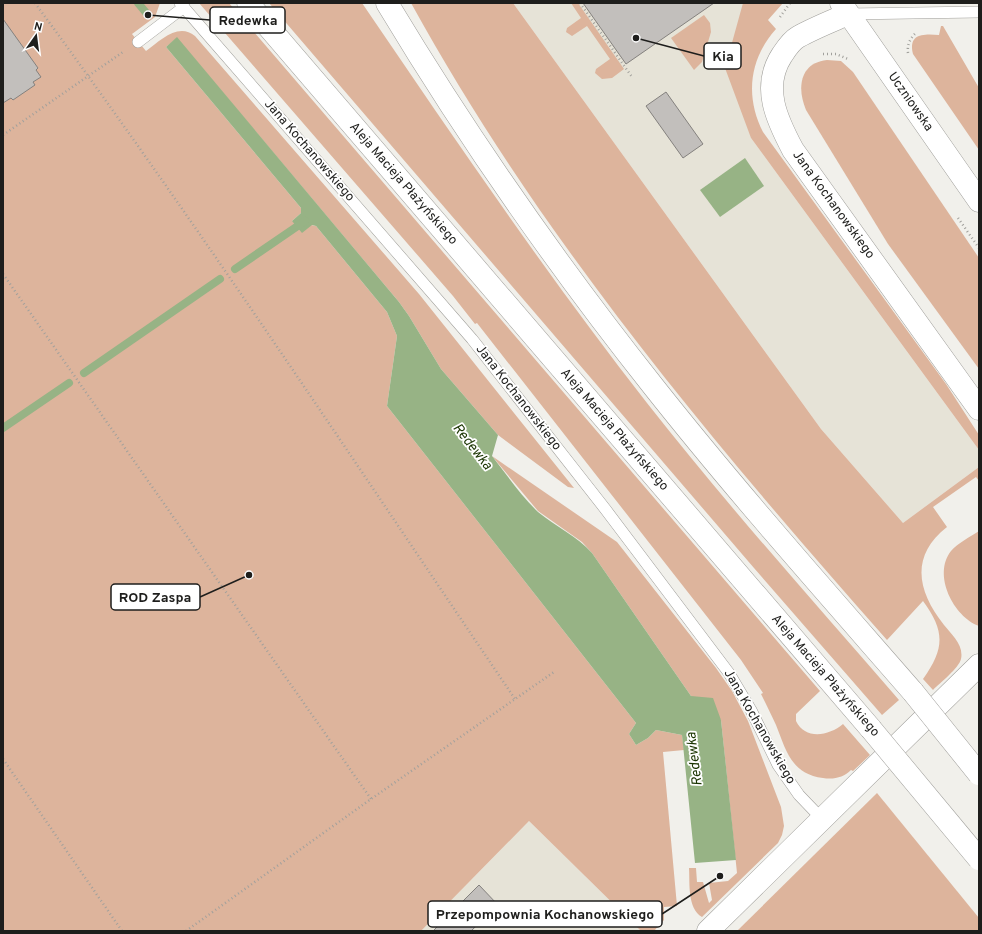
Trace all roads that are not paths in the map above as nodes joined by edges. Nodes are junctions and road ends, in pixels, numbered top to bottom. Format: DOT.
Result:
graph roads {
  1 [pos="248,3"];
  2 [pos="387,3"];
  3 [pos="182,5"];
  4 [pos="845,8"];
  5 [pos="952,8"];
  6 [pos="979,12"];
  7 [pos="138,42"];
  8 [pos="979,201"];
  9 [pos="979,409"];
  10 [pos="977,672"];
  11 [pos="979,774"];
  12 [pos="822,819"];
  13 [pos="979,859"];
  14 [pos="708,931"];
  1 -- 13 [label="main road, Aleja Macieja Płażyńskiego, bridge"];
  2 -- 11 [label="main road, bridge"];
  3 -- 7 [label="lane"];
  3 -- 12 [label="lane, Jana Kochanowskiego"];
  4 -- 5 [label="lane"];
  4 -- 8 [label="main road, Uczniowska"];
  4 -- 9 [label="main road, Jana Kochanowskiego"];
  5 -- 6 [label="lane"];
  10 -- 12 [label="main road"];
  12 -- 14 [label="main road"];
}
